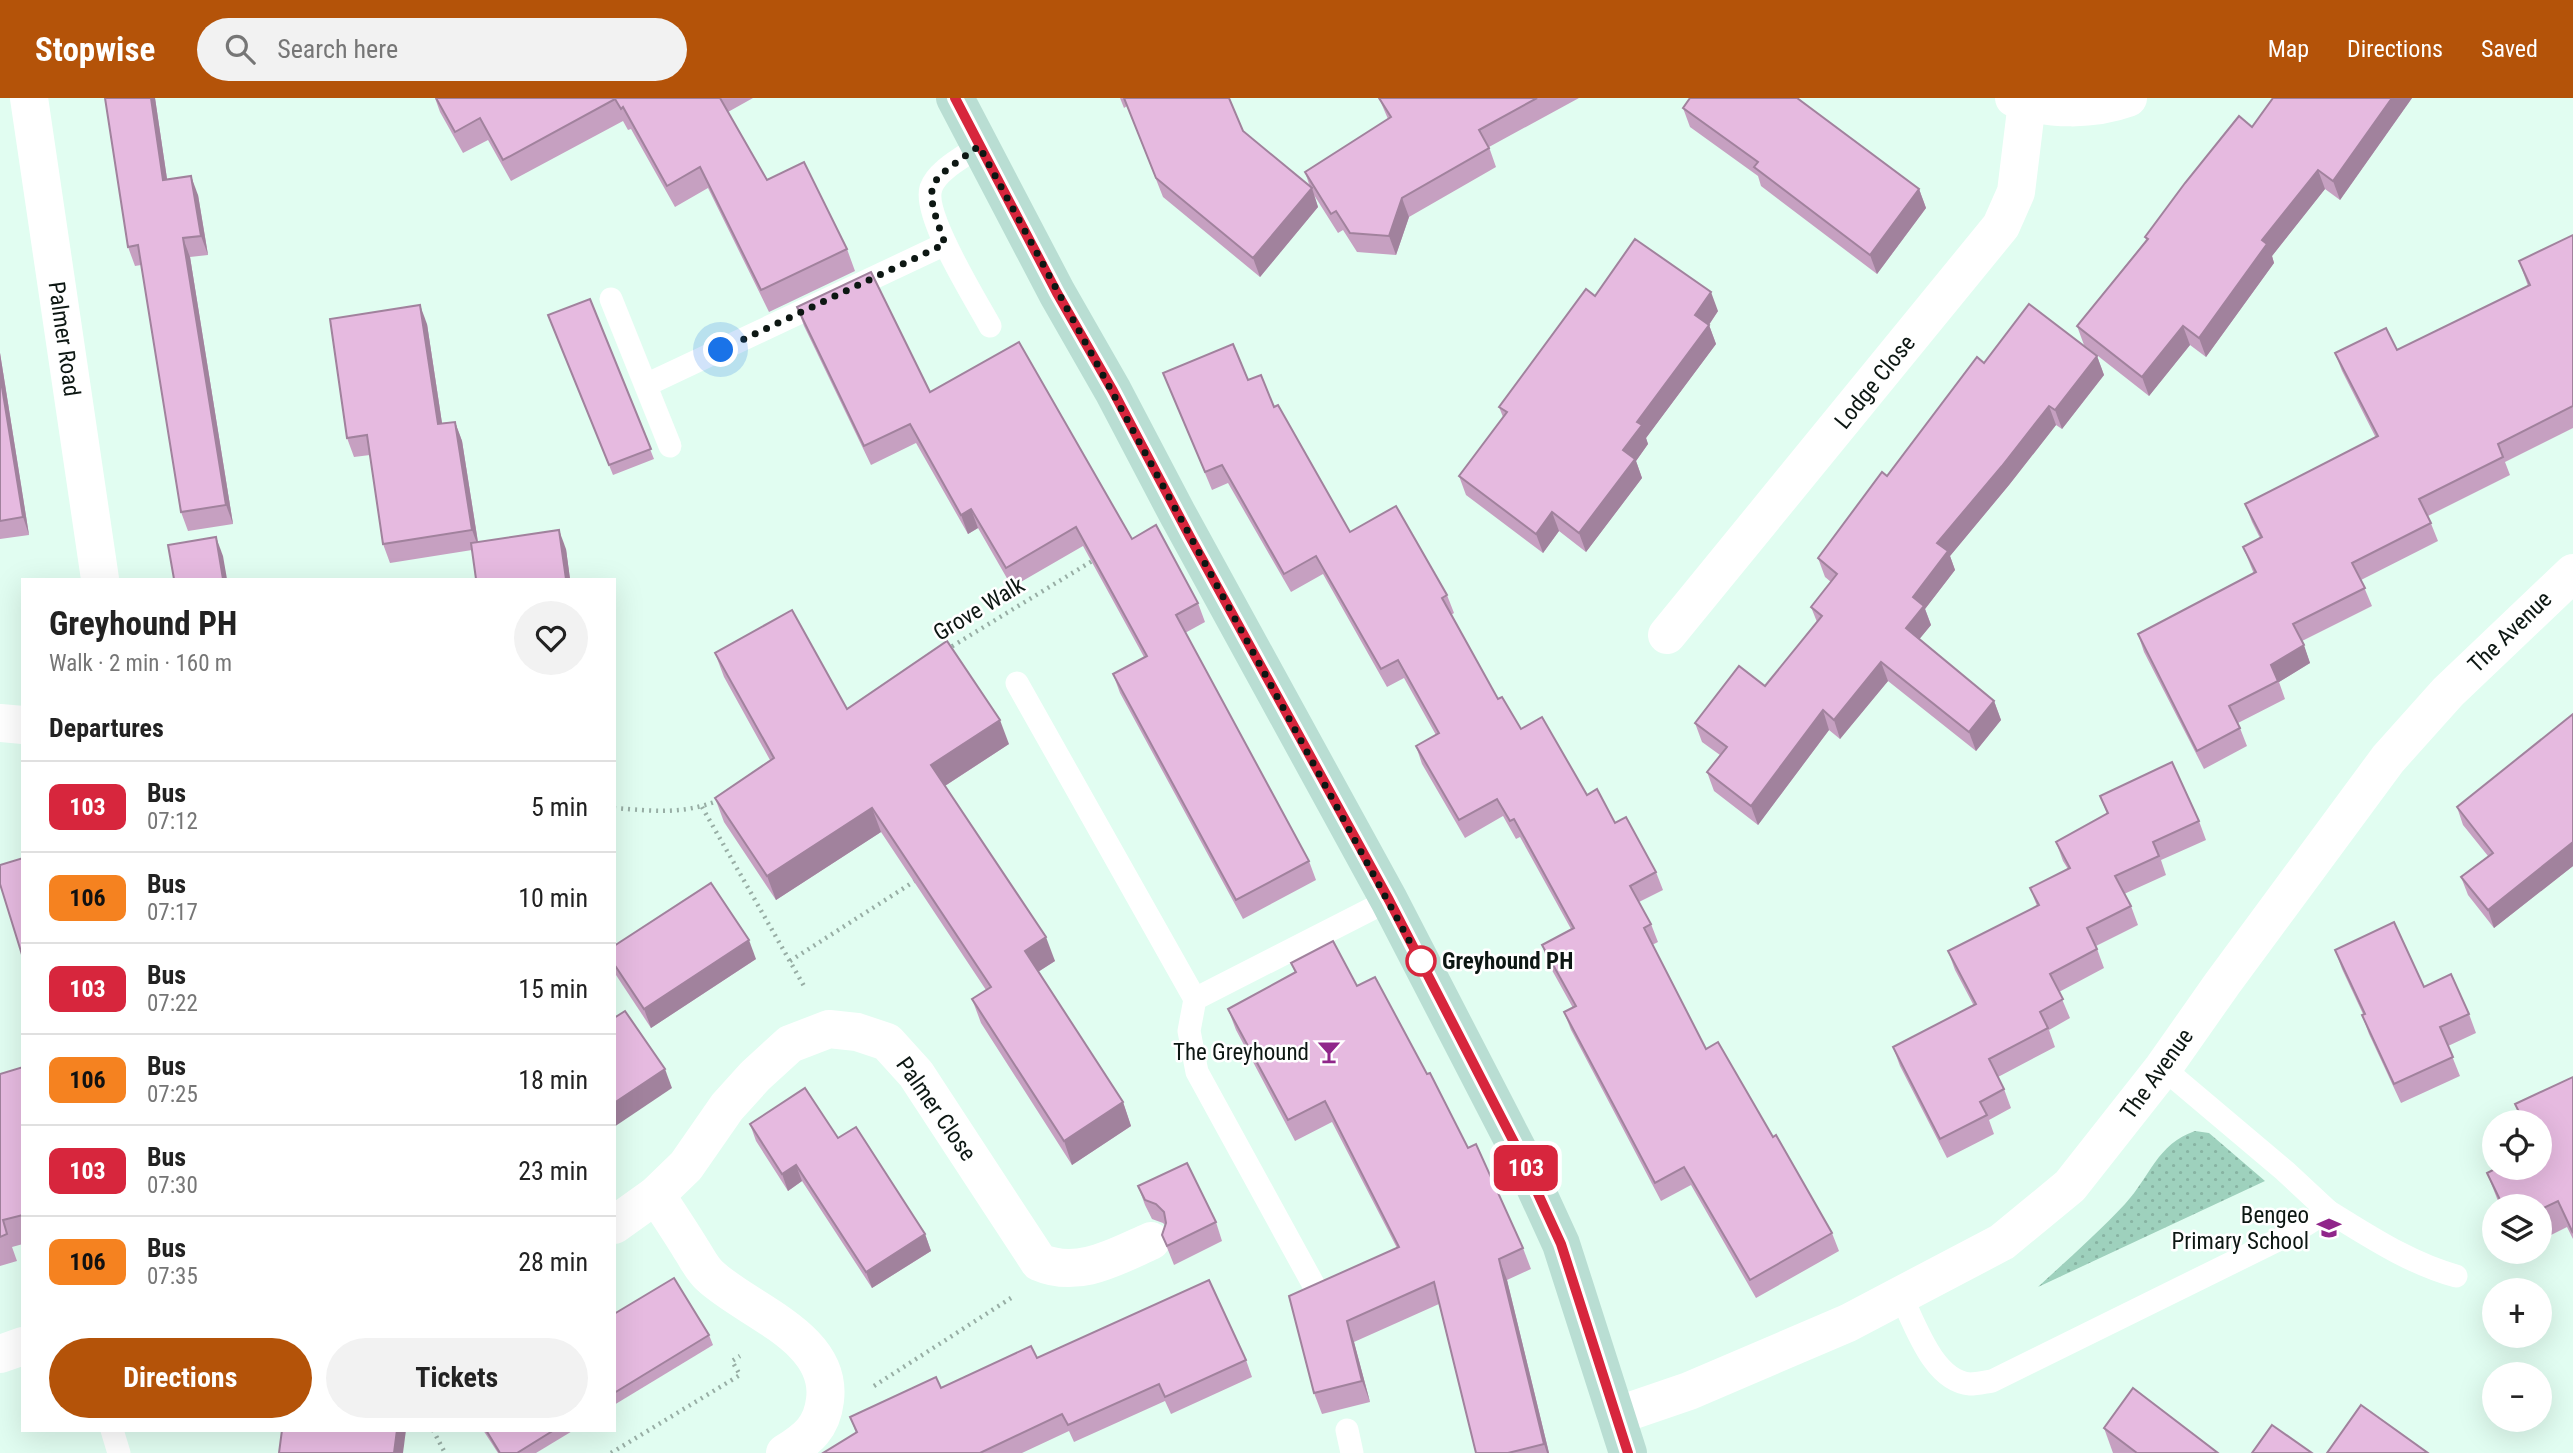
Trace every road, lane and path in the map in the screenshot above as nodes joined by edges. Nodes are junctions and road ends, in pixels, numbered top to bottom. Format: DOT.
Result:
graph roads {
  1 [pos="29,98"];
  2 [pos="955,98"];
  3 [pos="2128,98"];
  4 [pos="2021,100"];
  5 [pos="979,146"];
  6 [pos="945,244"];
  7 [pos="611,299"];
  8 [pos="990,326"];
  9 [pos="646,385"];
  10 [pos="670,446"];
  11 [pos="1104,554"];
  12 [pos="2573,573"];
  13 [pos="100,578"];
  14 [pos="1667,635"];
  15 [pos="945,651"];
  16 [pos="1017,683"];
  17 [pos="0,723"];
  18 [pos="21,725"];
  19 [pos="723,799"];
  20 [pos="702,807"];
  21 [pos="616,808"];
  22 [pos="927,873"];
  23 [pos="1389,900"];
  24 [pos="790,961"];
  25 [pos="1195,999"];
  26 [pos="829,1029"];
  27 [pos="2163,1068"];
  28 [pos="656,1195"];
  29 [pos="2328,1211"];
  30 [pos="616,1223"];
  31 [pos="1151,1241"];
  32 [pos="1039,1262"];
  33 [pos="2456,1276"];
  34 [pos="1317,1291"];
  35 [pos="1901,1296"];
  36 [pos="789,1330"];
  37 [pos="21,1347"];
  38 [pos="0,1354"];
  39 [pos="1616,1416"];
  40 [pos="823,1419"];
  41 [pos="1347,1430"];
  42 [pos="113,1432"];
  43 [pos="434,1432"];
  44 [pos="119,1453"];
  45 [pos="445,1453"];
  46 [pos="611,1453"];
  47 [pos="785,1453"];
  48 [pos="1352,1453"];
  49 [pos="1628,1453"];
  1 -- 13 [label="street, Palmer Road"];
  2 -- 5 [label="main road"];
  3 -- 4 [label="street, Lodge Close"];
  4 -- 14 [label="street, Lodge Close"];
  5 -- 6 [label="lane"];
  5 -- 23 [label="main road"];
  6 -- 8 [label="lane"];
  6 -- 9 [label="lane"];
  7 -- 9 [label="lane"];
  9 -- 10 [label="lane"];
  11 -- 15 [label="path, Grove Walk"];
  12 -- 27 [label="street, The Avenue"];
  16 -- 25 [label="lane"];
  17 -- 18 [label="street"];
  19 -- 20 [label="path"];
  20 -- 21 [label="path"];
  20 -- 24 [label="path"];
  22 -- 24 [label="path"];
  23 -- 25 [label="lane"];
  23 -- 39 [label="main road"];
  24 -- 26 [label="path"];
  25 -- 34 [label="lane"];
  26 -- 28 [label="street, Palmer Close"];
  26 -- 32 [label="street, Palmer Close"];
  27 -- 29 [label="lane"];
  27 -- 35 [label="street, The Avenue"];
  28 -- 30 [label="street, Palmer Close"];
  28 -- 36 [label="street"];
  29 -- 33 [label="lane"];
  29 -- 35 [label="lane"];
  31 -- 32 [label="street"];
  32 -- 40 [label="path"];
  35 -- 39 [label="street, The Avenue"];
  36 -- 40 [label="street"];
  36 -- 46 [label="path"];
  37 -- 38 [label="street"];
  39 -- 49 [label="main road"];
  40 -- 47 [label="street"];
  41 -- 48 [label="lane"];
  42 -- 44 [label="lane"];
  43 -- 45 [label="path"];
}
